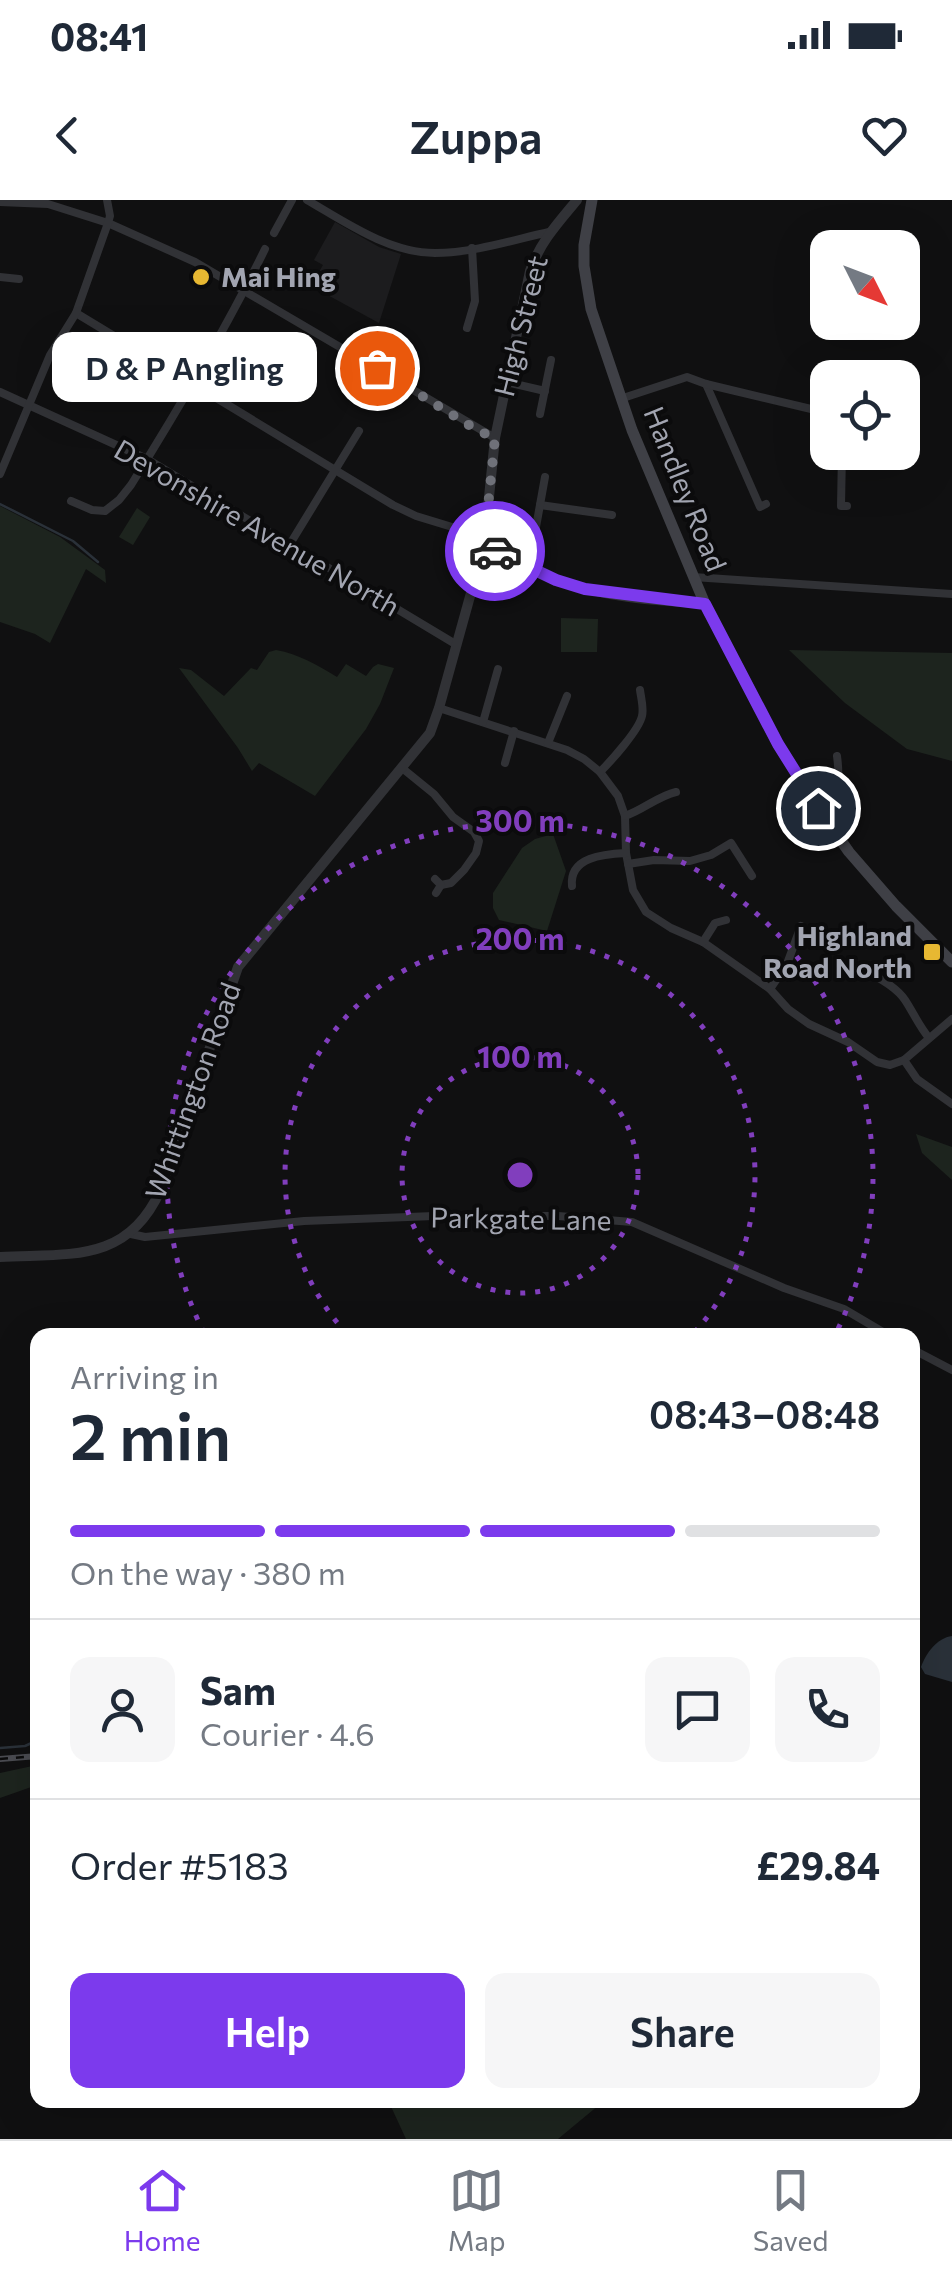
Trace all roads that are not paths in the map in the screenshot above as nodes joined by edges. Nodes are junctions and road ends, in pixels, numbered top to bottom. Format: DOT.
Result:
graph roads {
  1 [pos="108,200"];
  2 [pos="292,200"];
  3 [pos="307,200"];
  4 [pos="577,200"];
  5 [pos="592,200"];
  6 [pos="0,202"];
  7 [pos="48,202"];
  8 [pos="108,223"];
  9 [pos="550,232"];
  10 [pos="274,233"];
  11 [pos="472,248"];
  12 [pos="265,249"];
  13 [pos="0,277"];
  14 [pos="19,278"];
  15 [pos="245,291"];
  16 [pos="76,313"];
  17 [pos="467,328"];
  18 [pos="551,360"];
  19 [pos="506,382"];
  20 [pos="193,384"];
  21 [pos="706,384"];
  22 [pos="545,391"];
  23 [pos="0,392"];
  24 [pos="623,398"];
  25 [pos="29,405"];
  26 [pos="810,409"];
  27 [pos="540,414"];
  28 [pos="359,430"];
  29 [pos="495,438"];
  30 [pos="147,460"];
  31 [pos="335,470"];
  32 [pos="842,470"];
  33 [pos="0,474"];
  34 [pos="545,477"];
  35 [pos="71,501"];
  36 [pos="766,504"];
  37 [pos="540,505"];
  38 [pos="848,506"];
  39 [pos="612,515"];
  40 [pos="484,542"];
  41 [pos="290,544"];
  42 [pos="529,566"];
  43 [pos="693,577"];
  44 [pos="952,594"];
  45 [pos="705,604"];
  46 [pos="457,645"];
  47 [pos="498,669"];
  48 [pos="640,690"];
  49 [pos="567,696"];
  50 [pos="439,708"];
  51 [pos="642,717"];
  52 [pos="654,721"];
  53 [pos="483,722"];
  54 [pos="514,731"];
  55 [pos="548,743"];
  56 [pos="838,756"];
  57 [pos="505,763"];
  58 [pos="402,768"];
  59 [pos="600,772"];
  60 [pos="676,792"];
  61 [pos="378,797"];
  62 [pos="814,802"];
  63 [pos="626,816"];
  64 [pos="492,838"];
  65 [pos="479,841"];
  66 [pos="626,853"];
  67 [pos="628,864"];
  68 [pos="752,876"];
  69 [pos="437,886"];
  70 [pos="572,886"];
  71 [pos="726,920"];
  72 [pos="801,926"];
  73 [pos="703,942"];
  74 [pos="952,962"];
  75 [pos="870,973"];
  76 [pos="770,989"];
  77 [pos="951,1021"];
  78 [pos="928,1038"];
  79 [pos="904,1060"];
  80 [pos="952,1104"];
  81 [pos="131,1234"];
  82 [pos="0,1257"];
  83 [pos="876,1328"];
  84 [pos="920,1353"];
  85 [pos="952,1370"];
  1 -- 8 [label="street"];
  2 -- 10 [label="street"];
  3 -- 11 [label="street"];
  4 -- 9 [label="street, High Street"];
  5 -- 24 [label="main road, Handley Road"];
  6 -- 7 [label="street"];
  7 -- 8 [label="street"];
  8 -- 15 [label="street"];
  8 -- 16 [label="street"];
  9 -- 11 [label="street"];
  9 -- 19 [label="street, High Street"];
  11 -- 17 [label="street"];
  12 -- 15 [label="street"];
  13 -- 14 [label="street"];
  15 -- 20 [label="street"];
  15 -- 29 [label="street"];
  16 -- 20 [label="street"];
  16 -- 25 [label="street"];
  18 -- 22 [label="street"];
  19 -- 22 [label="street"];
  19 -- 29 [label="street, High Street"];
  20 -- 30 [label="street"];
  20 -- 31 [label="street"];
  21 -- 24 [label="street"];
  21 -- 26 [label="street"];
  21 -- 36 [label="street"];
  22 -- 27 [label="street"];
  23 -- 25 [label="street, Devonshire Avenue North"];
  24 -- 43 [label="main road, Handley Road"];
  25 -- 30 [label="street, Devonshire Avenue North"];
  25 -- 33 [label="street"];
  28 -- 31 [label="street"];
  29 -- 40 [label="street, High Street"];
  30 -- 35 [label="street"];
  30 -- 41 [label="street, Devonshire Avenue North"];
  31 -- 40 [label="street"];
  31 -- 41 [label="street"];
  32 -- 38 [label="street"];
  34 -- 37 [label="street"];
  37 -- 39 [label="street"];
  37 -- 42 [label="street"];
  40 -- 42 [label="street"];
  40 -- 46 [label="street, High Street"];
  41 -- 46 [label="street, Devonshire Avenue North"];
  42 -- 45 [label="street"];
  43 -- 44 [label="street"];
  43 -- 45 [label="main road, Handley Road"];
  45 -- 62 [label="main road, Handley Road"];
  46 -- 50 [label="street, High Street"];
  47 -- 53 [label="street"];
  48 -- 51 [label="street"];
  49 -- 55 [label="street"];
  50 -- 53 [label="street"];
  50 -- 58 [label="street, High Street"];
  51 -- 52 [label="street"];
  51 -- 59 [label="street"];
  53 -- 54 [label="street"];
  54 -- 55 [label="street"];
  54 -- 57 [label="street"];
  55 -- 59 [label="street"];
  56 -- 62 [label="street"];
  58 -- 61 [label="street, High Street"];
  58 -- 65 [label="street"];
  59 -- 63 [label="street"];
  60 -- 63 [label="street"];
  61 -- 81 [label="street, Whittington Road"];
  62 -- 74 [label="main road, Handley Road"];
  63 -- 66 [label="street"];
  64 -- 65 [label="street"];
  65 -- 69 [label="street"];
  66 -- 67 [label="street"];
  66 -- 70 [label="street"];
  67 -- 68 [label="street"];
  67 -- 73 [label="street"];
  71 -- 73 [label="street"];
  72 -- 76 [label="street"];
  73 -- 76 [label="street"];
  75 -- 78 [label="street"];
  76 -- 79 [label="street"];
  77 -- 78 [label="street"];
  78 -- 79 [label="street"];
  79 -- 80 [label="street"];
  81 -- 82 [label="street"];
  81 -- 83 [label="street, Parkgate Lane"];
  84 -- 85 [label="street"];
}
